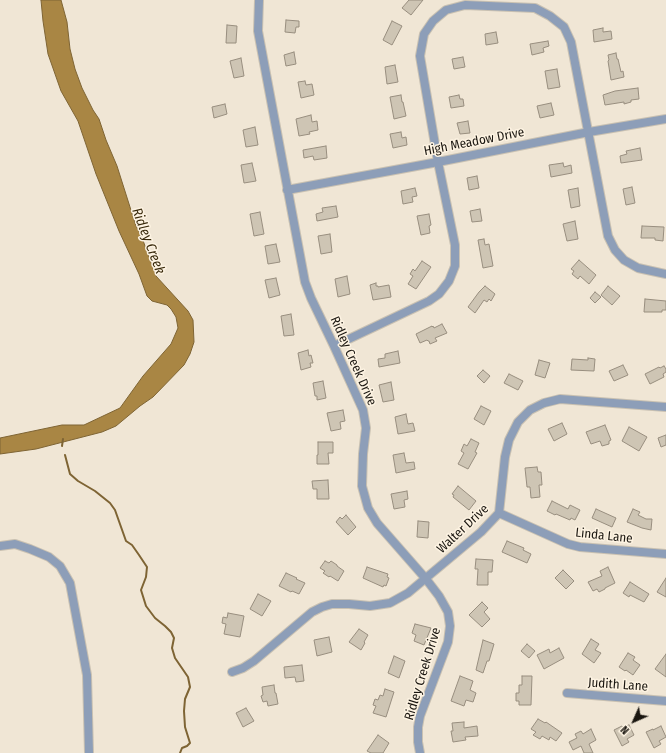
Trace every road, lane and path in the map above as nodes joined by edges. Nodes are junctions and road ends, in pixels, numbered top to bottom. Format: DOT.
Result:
graph roads {
  1 [pos="259,0"];
  2 [pos="666,119"];
  3 [pos="589,132"];
  4 [pos="438,162"];
  5 [pos="287,190"];
  6 [pos="666,274"];
  7 [pos="334,346"];
  8 [pos="666,407"];
  9 [pos="499,513"];
  10 [pos="0,546"];
  11 [pos="666,554"];
  12 [pos="426,579"];
  13 [pos="232,672"];
  14 [pos="567,693"];
  15 [pos="666,701"];
  16 [pos="89,753"];
  17 [pos="420,753"];
  1 -- 5 [label="street, Ridley Creek Drive"];
  2 -- 3 [label="street, High Meadow Drive"];
  3 -- 4 [label="street, High Meadow Drive"];
  3 -- 4 [label="street"];
  3 -- 6 [label="street"];
  4 -- 5 [label="street, High Meadow Drive"];
  4 -- 7 [label="street"];
  5 -- 7 [label="street, Ridley Creek Drive"];
  7 -- 12 [label="street, Ridley Creek Drive"];
  8 -- 9 [label="street, Walter Drive"];
  9 -- 11 [label="street, Linda Lane"];
  9 -- 12 [label="street, Walter Drive"];
  10 -- 16 [label="street"];
  12 -- 13 [label="street, Walter Drive"];
  12 -- 17 [label="street, Ridley Creek Drive"];
  14 -- 15 [label="street, Judith Lane"];
}
